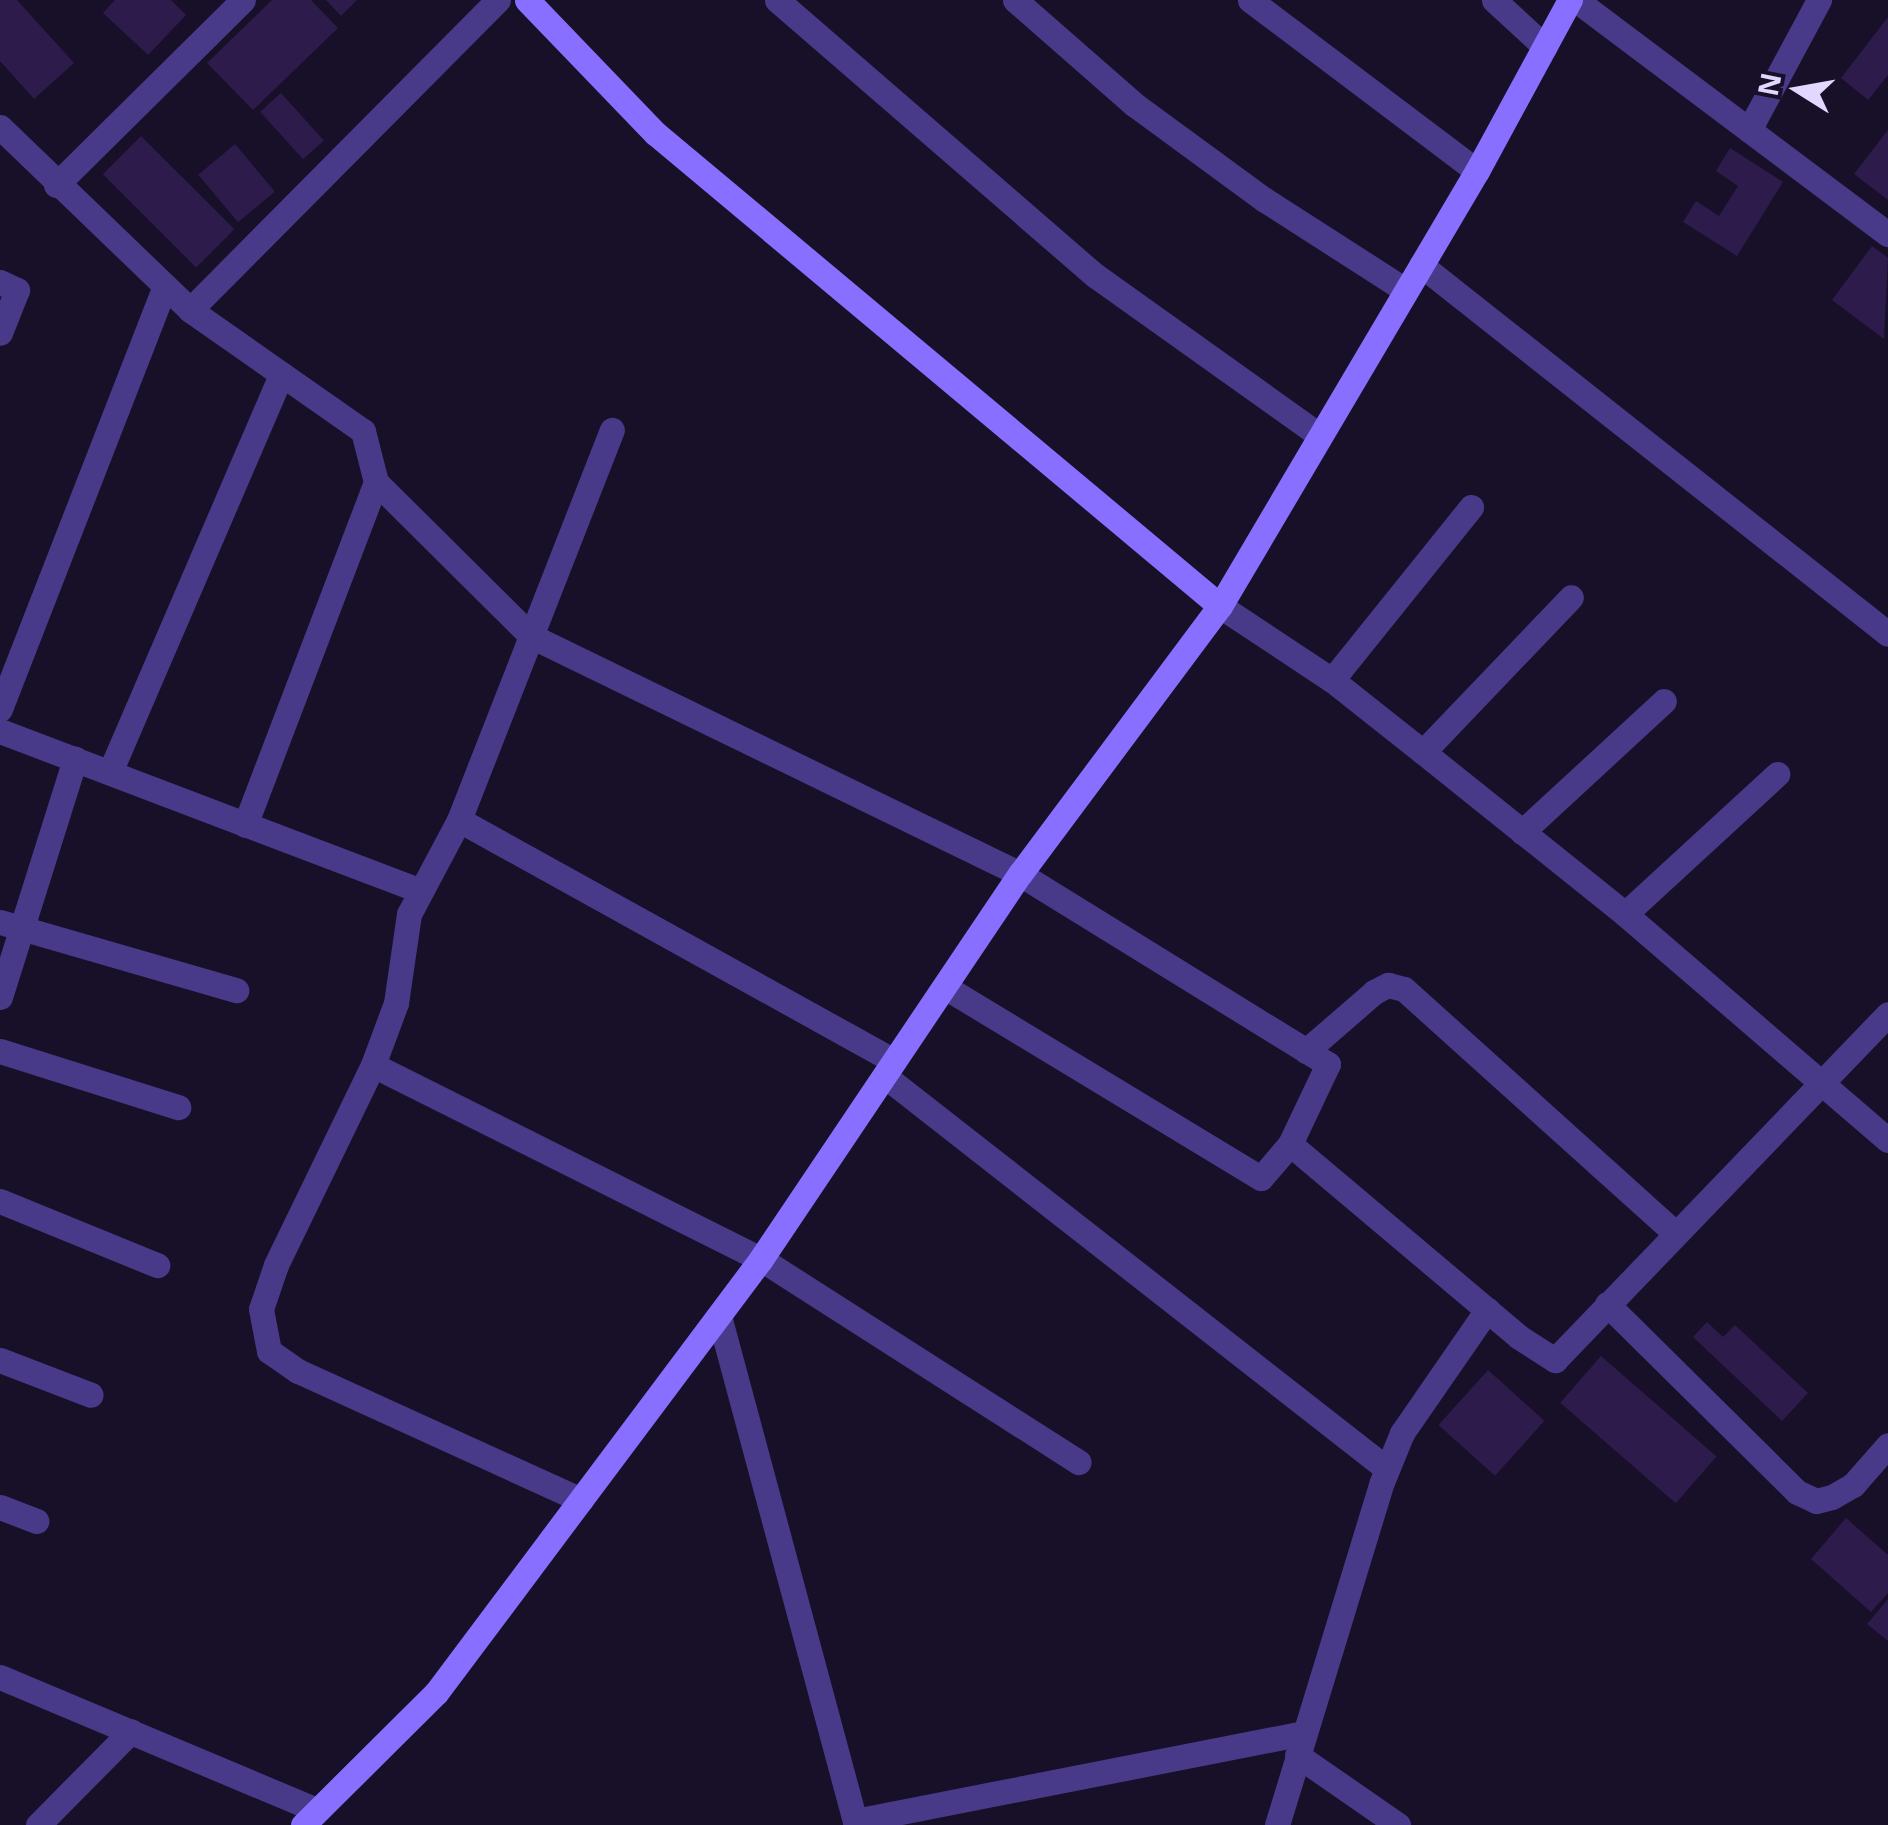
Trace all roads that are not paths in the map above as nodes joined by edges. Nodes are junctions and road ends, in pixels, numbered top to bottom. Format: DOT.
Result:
graph roads {
  1 [pos="243,0"];
  2 [pos="498,0"];
  3 [pos="527,0"];
  4 [pos="777,0"];
  5 [pos="1015,0"];
  6 [pos="1250,0"];
  7 [pos="1494,0"];
  8 [pos="1573,0"];
  9 [pos="1819,0"];
  10 [pos="1545,47"];
  11 [pos="0,128"];
  12 [pos="1749,130"];
  13 [pos="1478,171"];
  14 [pos="56,184"];
  15 [pos="1888,234"];
  16 [pos="1421,265"];
  17 [pos="0,282"];
  18 [pos="165,286"];
  19 [pos="1406,290"];
  20 [pos="190,310"];
  21 [pos="0,333"];
  22 [pos="281,374"];
  23 [pos="612,430"];
  24 [pos="1319,435"];
  25 [pos="376,482"];
  26 [pos="1472,508"];
  27 [pos="1571,597"];
  28 [pos="1220,606"];
  29 [pos="1888,634"];
  30 [pos="531,636"];
  31 [pos="1332,680"];
  32 [pos="1664,701"];
  33 [pos="0,709"];
  34 [pos="0,731"];
  35 [pos="1422,752"];
  36 [pos="75,760"];
  37 [pos="110,772"];
  38 [pos="1777,774"];
  39 [pos="459,820"];
  40 [pos="245,824"];
  41 [pos="1522,832"];
  42 [pos="1020,874"];
  43 [pos="419,890"];
  44 [pos="1625,914"];
  45 [pos="11,924"];
  46 [pos="946,987"];
  47 [pos="236,990"];
  48 [pos="0,997"];
  49 [pos="1888,1014"];
  50 [pos="1306,1050"];
  51 [pos="0,1051"];
  52 [pos="373,1065"];
  53 [pos="890,1069"];
  54 [pos="1818,1080"];
  55 [pos="178,1106"];
  56 [pos="1888,1140"];
  57 [pos="1290,1144"];
  58 [pos="0,1201"];
  59 [pos="1675,1233"];
  60 [pos="761,1259"];
  61 [pos="157,1265"];
  62 [pos="1607,1304"];
  63 [pos="1487,1310"];
  64 [pos="719,1316"];
  65 [pos="0,1360"];
  66 [pos="90,1395"];
  67 [pos="1888,1445"];
  68 [pos="1078,1462"];
  69 [pos="1387,1469"];
  70 [pos="580,1500"];
  71 [pos="0,1507"];
  72 [pos="36,1521"];
  73 [pos="0,1678"];
  74 [pos="130,1731"];
  75 [pos="1300,1744"];
  76 [pos="310,1818"];
  77 [pos="855,1823"];
  78 [pos="38,1825"];
  79 [pos="1277,1825"];
  80 [pos="1398,1825"];
  1 -- 14 [label="street"];
  2 -- 20 [label="street"];
  3 -- 28 [label="street"];
  4 -- 24 [label="street"];
  5 -- 19 [label="street"];
  6 -- 13 [label="street"];
  7 -- 10 [label="street"];
  8 -- 10 [label="street"];
  8 -- 12 [label="street"];
  9 -- 12 [label="street"];
  10 -- 13 [label="street"];
  11 -- 14 [label="street"];
  12 -- 15 [label="street"];
  13 -- 16 [label="street"];
  14 -- 18 [label="street"];
  16 -- 19 [label="street"];
  16 -- 29 [label="street"];
  17 -- 21 [label="street"];
  18 -- 20 [label="street"];
  18 -- 33 [label="street"];
  19 -- 24 [label="street"];
  20 -- 22 [label="street"];
  22 -- 25 [label="street"];
  22 -- 37 [label="street"];
  23 -- 30 [label="street"];
  24 -- 28 [label="street"];
  25 -- 30 [label="street"];
  25 -- 40 [label="street"];
  26 -- 31 [label="street"];
  27 -- 35 [label="street"];
  28 -- 31 [label="street"];
  28 -- 42 [label="street"];
  30 -- 39 [label="street"];
  30 -- 42 [label="street"];
  31 -- 35 [label="street"];
  32 -- 41 [label="street"];
  34 -- 36 [label="street"];
  35 -- 41 [label="street"];
  36 -- 37 [label="street"];
  36 -- 45 [label="street"];
  37 -- 40 [label="street"];
  38 -- 44 [label="street"];
  39 -- 43 [label="street"];
  39 -- 53 [label="street"];
  40 -- 43 [label="street"];
  41 -- 44 [label="street"];
  42 -- 46 [label="street"];
  42 -- 50 [label="street"];
  43 -- 52 [label="street"];
  44 -- 54 [label="street"];
  45 -- 47 [label="street"];
  45 -- 48 [label="street"];
  46 -- 53 [label="street"];
  46 -- 57 [label="street"];
  49 -- 54 [label="street"];
  50 -- 57 [label="street"];
  50 -- 59 [label="street"];
  51 -- 55 [label="street"];
  52 -- 60 [label="street"];
  52 -- 70 [label="street"];
  53 -- 60 [label="street"];
  53 -- 69 [label="street"];
  54 -- 56 [label="street"];
  54 -- 59 [label="street"];
  57 -- 63 [label="street"];
  58 -- 61 [label="street"];
  59 -- 62 [label="street"];
  60 -- 64 [label="street"];
  60 -- 68 [label="street"];
  62 -- 63 [label="street"];
  62 -- 67 [label="street"];
  63 -- 69 [label="street"];
  64 -- 70 [label="street"];
  64 -- 77 [label="street"];
  65 -- 66 [label="street"];
  69 -- 75 [label="street"];
  70 -- 76 [label="street"];
  71 -- 72 [label="street"];
  73 -- 74 [label="street"];
  74 -- 76 [label="street"];
  74 -- 78 [label="street"];
  75 -- 77 [label="street"];
  75 -- 79 [label="street"];
  75 -- 80 [label="street"];
}
